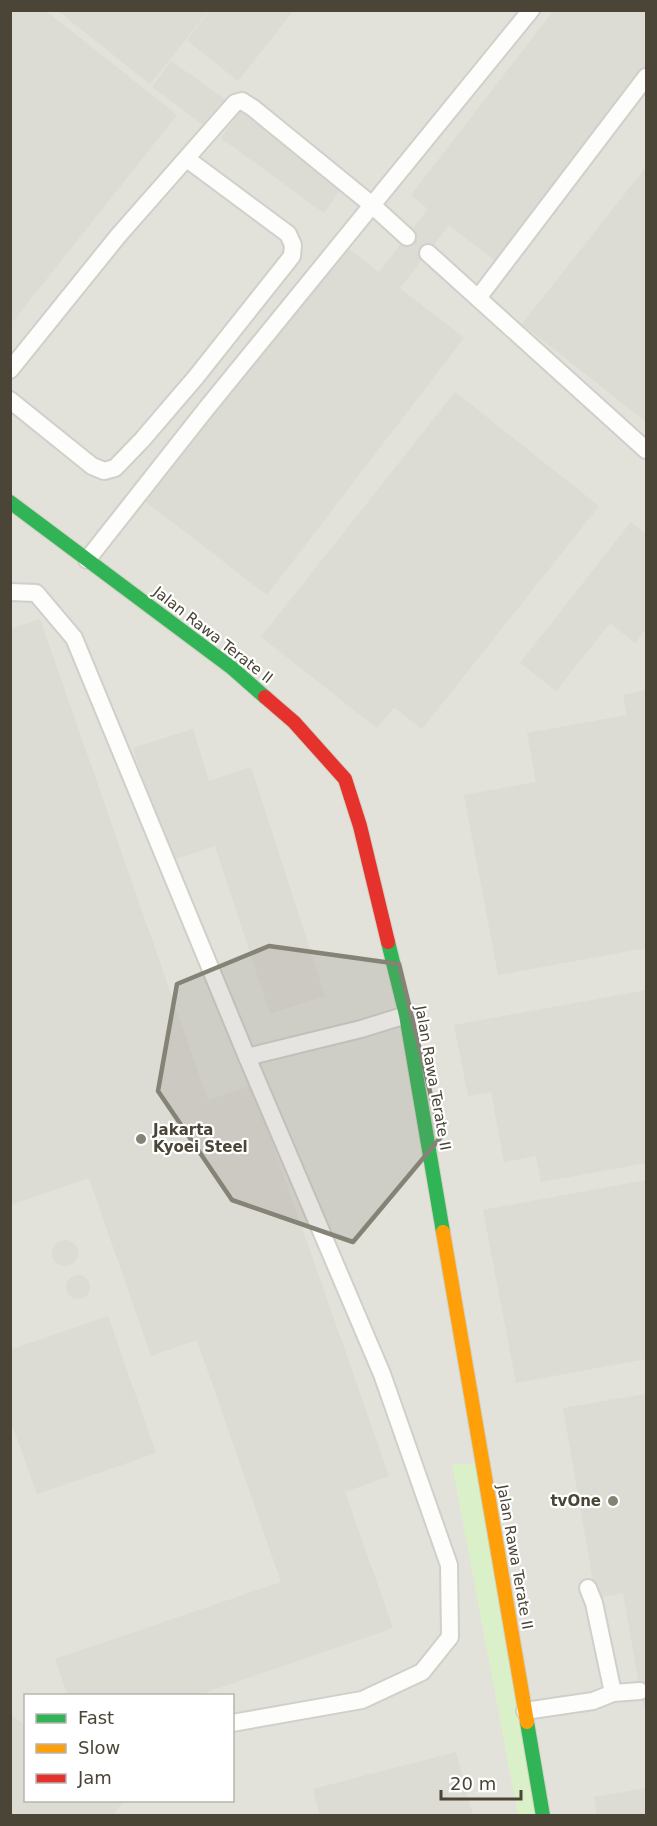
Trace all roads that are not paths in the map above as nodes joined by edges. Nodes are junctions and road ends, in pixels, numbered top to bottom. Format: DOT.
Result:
graph roads {
  1 [pos="531,10"];
  2 [pos="646,77"];
  3 [pos="187,159"];
  4 [pos="372,205"];
  5 [pos="407,237"];
  6 [pos="428,253"];
  7 [pos="478,298"];
  8 [pos="10,370"];
  9 [pos="10,400"];
  10 [pos="646,450"];
  11 [pos="10,502"];
  12 [pos="87,560"];
  13 [pos="10,591"];
  14 [pos="406,1015"];
  15 [pos="247,1057"];
  16 [pos="588,1588"];
  17 [pos="640,1691"];
  18 [pos="613,1693"];
  19 [pos="525,1711"];
  20 [pos="234,1723"];
  21 [pos="543,1815"];
  1 -- 4 [label="lane"];
  2 -- 7 [label="lane"];
  3 -- 4 [label="lane"];
  3 -- 8 [label="lane"];
  3 -- 9 [label="lane"];
  4 -- 5 [label="lane"];
  4 -- 12 [label="lane"];
  6 -- 7 [label="lane"];
  7 -- 10 [label="lane"];
  11 -- 12 [label="street, Jalan Rawa Terate II"];
  12 -- 14 [label="street, Jalan Rawa Terate II"];
  13 -- 15 [label="lane"];
  14 -- 15 [label="lane"];
  14 -- 19 [label="street, Jalan Rawa Terate II"];
  15 -- 20 [label="lane"];
  16 -- 18 [label="lane"];
  17 -- 18 [label="lane"];
  18 -- 19 [label="lane"];
  19 -- 21 [label="street, Jalan Rawa Terate II"];
}
